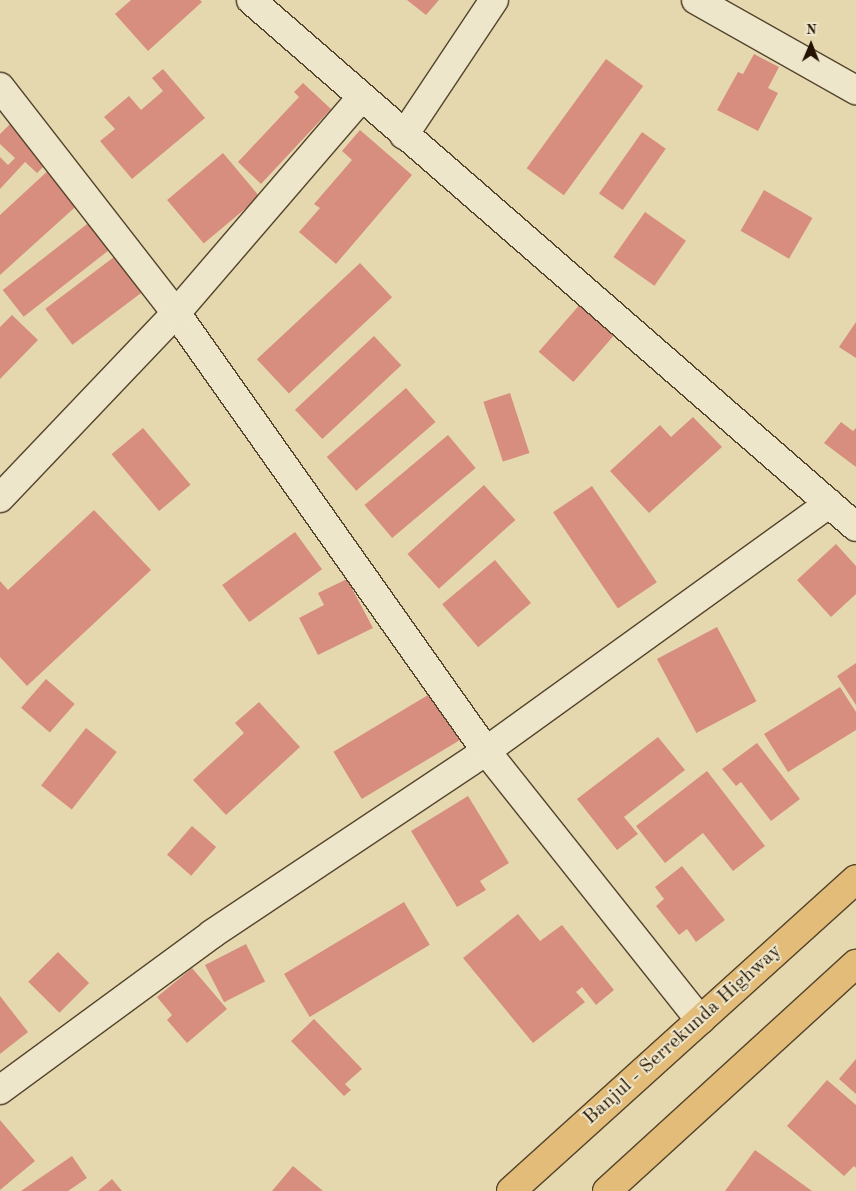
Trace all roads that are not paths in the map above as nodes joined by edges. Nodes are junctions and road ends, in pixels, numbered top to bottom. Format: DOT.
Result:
graph roads {
  1 [pos="251,0"];
  2 [pos="494,0"];
  3 [pos="696,0"];
  4 [pos="0,87"];
  5 [pos="856,90"];
  6 [pos="361,98"];
  7 [pos="404,135"];
  8 [pos="176,313"];
  9 [pos="0,498"];
  10 [pos="829,504"];
  11 [pos="856,527"];
  12 [pos="486,751"];
  13 [pos="856,879"];
  14 [pos="856,964"];
  15 [pos="700,1020"];
  16 [pos="0,1090"];
  17 [pos="511,1191"];
  18 [pos="607,1191"];
  1 -- 6 [label="street"];
  2 -- 7 [label="street"];
  3 -- 5 [label="street"];
  4 -- 8 [label="street"];
  6 -- 7 [label="street"];
  6 -- 8 [label="street"];
  7 -- 10 [label="street"];
  8 -- 9 [label="street"];
  8 -- 12 [label="street"];
  10 -- 11 [label="street"];
  10 -- 12 [label="street"];
  12 -- 15 [label="street"];
  12 -- 16 [label="street"];
  13 -- 15 [label="highway, Banjul - Serrekunda Highway"];
  14 -- 18 [label="highway"];
  15 -- 17 [label="highway, Banjul - Serrekunda Highway"];
}
